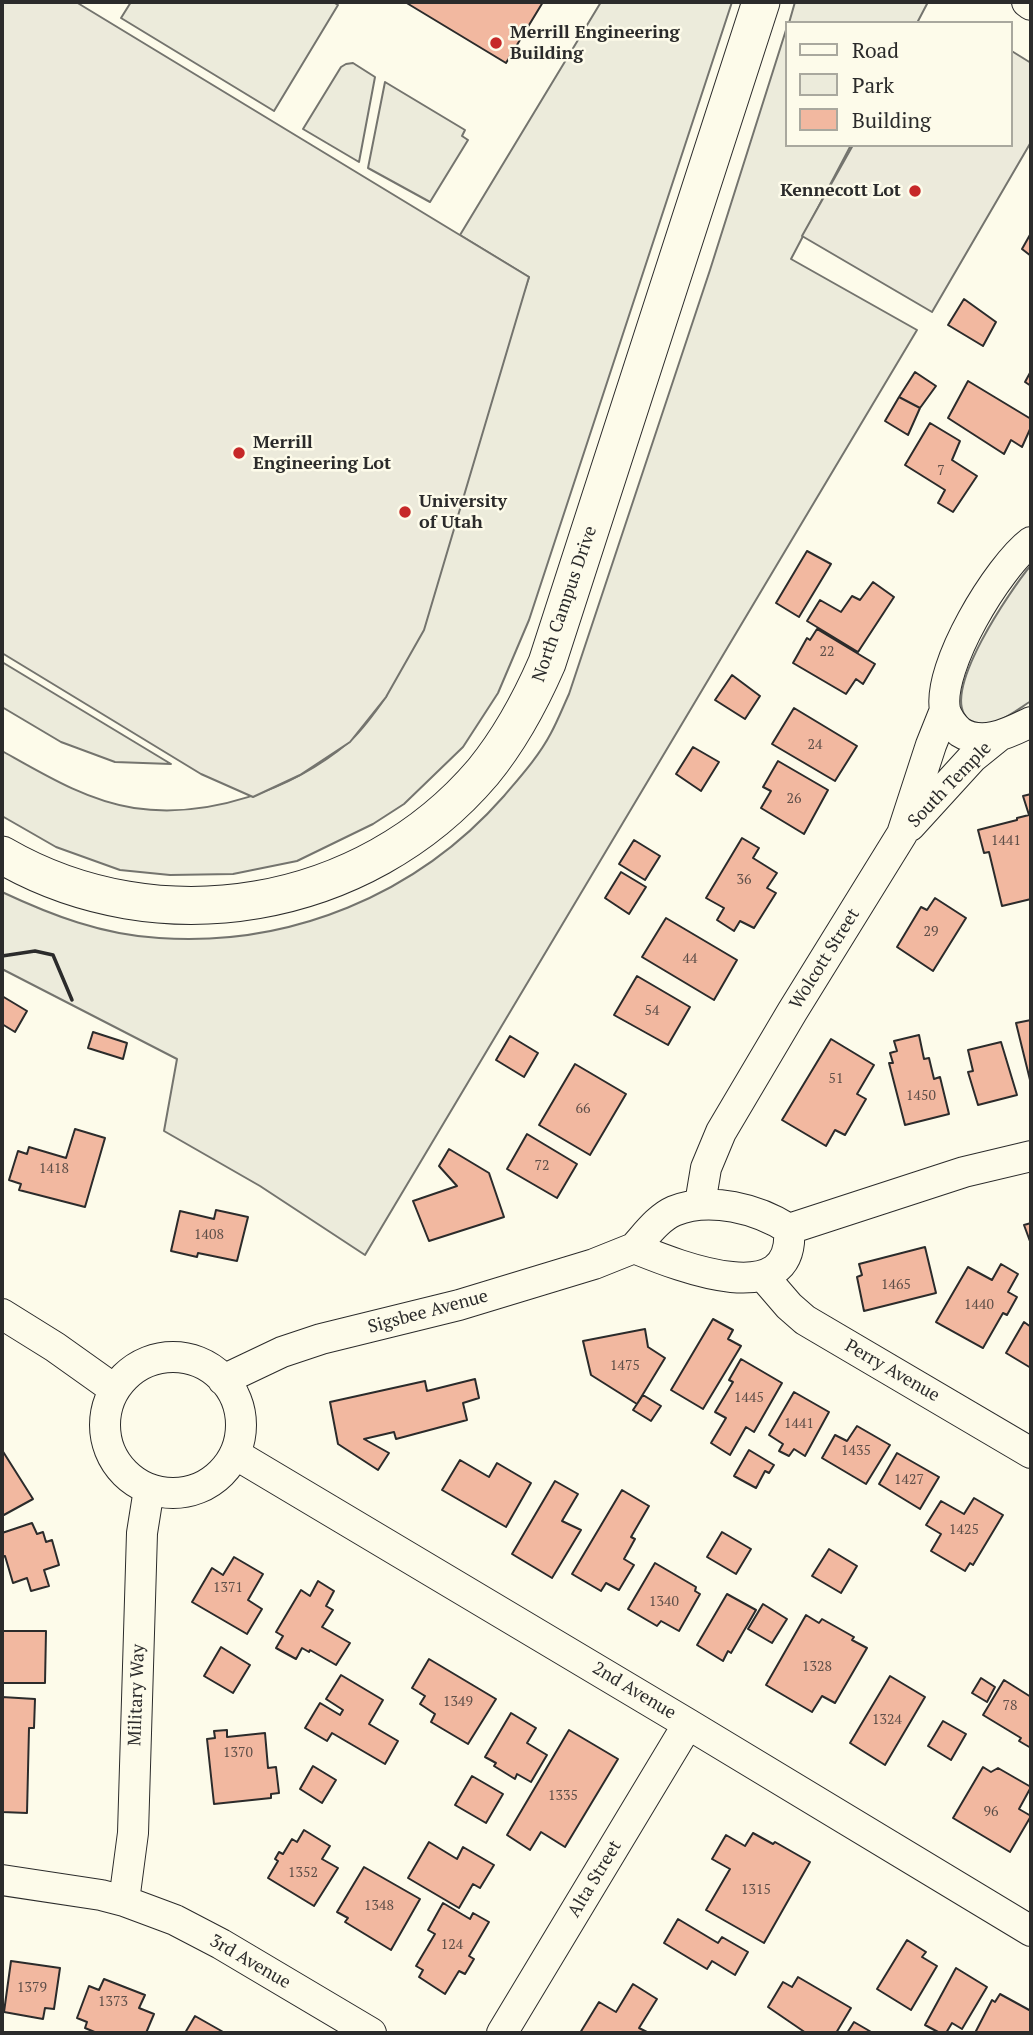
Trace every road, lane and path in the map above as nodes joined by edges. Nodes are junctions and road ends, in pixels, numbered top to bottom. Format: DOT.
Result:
graph roads {
  1 [pos="761,2"];
  2 [pos="1027,2"];
  3 [pos="1031,5"];
  4 [pos="1031,541"];
  5 [pos="945,710"];
  6 [pos="1031,722"];
  7 [pos="999,736"];
  8 [pos="902,834"];
  9 [pos="2,855"];
  10 [pos="1031,1156"];
  11 [pos="700,1204"];
  12 [pos="789,1229"];
  13 [pos="634,1248"];
  14 [pos="764,1277"];
  15 [pos="2,1314"];
  16 [pos="223,1380"];
  17 [pos="114,1389"];
  18 [pos="1031,1453"];
  19 [pos="235,1454"];
  20 [pos="149,1489"];
  21 [pos="688,1724"];
  22 [pos="2,1880"];
  23 [pos="124,1901"];
  24 [pos="1031,1930"];
  25 [pos="371,2033"];
  26 [pos="502,2033"];
  1 -- 9 [label="main road, North Campus Drive"];
  2 -- 3 [label="street"];
  4 -- 5 [label="street, Wolcott Street"];
  5 -- 7 [label="street"];
  5 -- 8 [label="street, Wolcott Street"];
  6 -- 7 [label="street"];
  7 -- 8 [label="street, South Temple"];
  8 -- 11 [label="street, Wolcott Street"];
  10 -- 12 [label="street"];
  11 -- 12 [label="street, Sigsbee Avenue"];
  11 -- 13 [label="street, Sigsbee Avenue"];
  12 -- 14 [label="street"];
  13 -- 14 [label="street"];
  13 -- 16 [label="street, Sigsbee Avenue"];
  14 -- 18 [label="street, Perry Avenue"];
  15 -- 17 [label="street"];
  16 -- 17 [label="street"];
  16 -- 19 [label="street"];
  17 -- 20 [label="street"];
  19 -- 20 [label="street"];
  19 -- 21 [label="street, 2nd Avenue"];
  20 -- 23 [label="street, Military Way"];
  21 -- 24 [label="street, 2nd Avenue"];
  21 -- 26 [label="street, Alta Street"];
  22 -- 23 [label="street, 3rd Avenue"];
  23 -- 25 [label="street, 3rd Avenue"];
}
